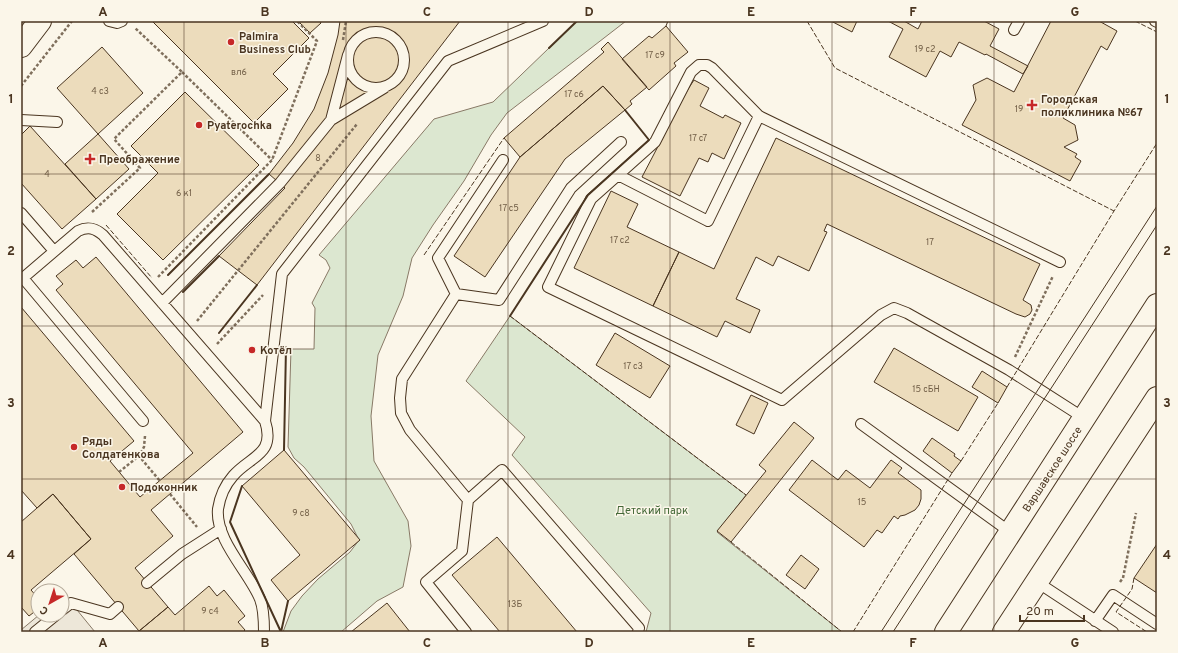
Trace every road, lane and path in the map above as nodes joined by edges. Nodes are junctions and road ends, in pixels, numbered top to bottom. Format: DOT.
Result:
graph roads {
  1 [pos="40,21"];
  2 [pos="72,21"];
  3 [pos="109,21"];
  4 [pos="122,21"];
  5 [pos="297,21"];
  6 [pos="543,21"];
  7 [pos="133,26"];
  8 [pos="21,46"];
  9 [pos="348,55"];
  10 [pos="182,72"];
  11 [pos="389,84"];
  12 [pos="21,86"];
  13 [pos="759,116"];
  14 [pos="21,120"];
  15 [pos="331,120"];
  16 [pos="360,121"];
  17 [pos="57,122"];
  18 [pos="621,142"];
  19 [pos="272,160"];
  20 [pos="503,160"];
  21 [pos="618,175"];
  22 [pos="96,208"];
  23 [pos="21,213"];
  24 [pos="54,251"];
  25 [pos="1060,262"];
  26 [pos="282,274"];
  27 [pos="148,287"];
  28 [pos="456,294"];
  29 [pos="162,303"];
  30 [pos="1157,305"];
  31 [pos="203,314"];
  32 [pos="216,346"];
  33 [pos="1009,370"];
  34 [pos="1157,398"];
  35 [pos="1084,418"];
  36 [pos="143,421"];
  37 [pos="265,421"];
  38 [pos="861,424"];
  39 [pos="139,456"];
  40 [pos="119,472"];
  41 [pos="160,481"];
  42 [pos="170,494"];
  43 [pos="468,500"];
  44 [pos="178,504"];
  45 [pos="1136,513"];
  46 [pos="221,528"];
  47 [pos="1010,532"];
  48 [pos="1037,582"];
  49 [pos="147,583"];
  50 [pos="1112,594"];
  51 [pos="70,604"];
  52 [pos="118,607"];
  53 [pos="1095,620"];
  54 [pos="46,623"];
  55 [pos="1157,624"];
  56 [pos="35,632"];
  57 [pos="264,632"];
  58 [pos="466,632"];
  59 [pos="638,632"];
  60 [pos="946,632"];
  61 [pos="1004,632"];
  62 [pos="1113,632"];
  1 -- 8 [label="main road"];
  2 -- 12 [label="path"];
  3 -- 4 [label="lane"];
  5 -- 19 [label="path"];
  6 -- 26 [label="lane"];
  7 -- 10 [label="path"];
  9 -- 11 [label="lane"];
  9 -- 11 [label="lane"];
  9 -- 15 [label="lane"];
  10 -- 19 [label="path"];
  10 -- 22 [label="path"];
  11 -- 15 [label="lane"];
  13 -- 21 [label="lane"];
  13 -- 21 [label="lane"];
  13 -- 25 [label="lane"];
  14 -- 17 [label="lane"];
  15 -- 29 [label="lane"];
  16 -- 31 [label="path"];
  18 -- 28 [label="lane"];
  19 -- 27 [label="path"];
  20 -- 28 [label="lane"];
  21 -- 33 [label="lane"];
  23 -- 24 [label="lane"];
  24 -- 27 [label="lane"];
  24 -- 36 [label="lane"];
  25 -- 33 [label="path"];
  26 -- 32 [label="path"];
  26 -- 37 [label="lane"];
  27 -- 29 [label="lane"];
  28 -- 43 [label="lane"];
  29 -- 37 [label="lane"];
  30 -- 35 [label="main road, Варшавское шоссе"];
  33 -- 35 [label="lane"];
  34 -- 48 [label="main road"];
  35 -- 47 [label="main road, Варшавское шоссе"];
  36 -- 39 [label="path"];
  37 -- 46 [label="lane"];
  38 -- 47 [label="lane"];
  39 -- 40 [label="path"];
  39 -- 41 [label="path"];
  42 -- 44 [label="path"];
  43 -- 58 [label="lane"];
  43 -- 59 [label="lane"];
  45 -- 50 [label="path"];
  46 -- 49 [label="lane"];
  46 -- 57 [label="lane"];
  47 -- 60 [label="main road, Варшавское шоссе"];
  48 -- 53 [label="lane"];
  48 -- 61 [label="main road"];
  50 -- 53 [label="lane"];
  50 -- 55 [label="lane"];
  51 -- 52 [label="lane"];
  53 -- 62 [label="lane"];
  54 -- 56 [label="lane"];
}
